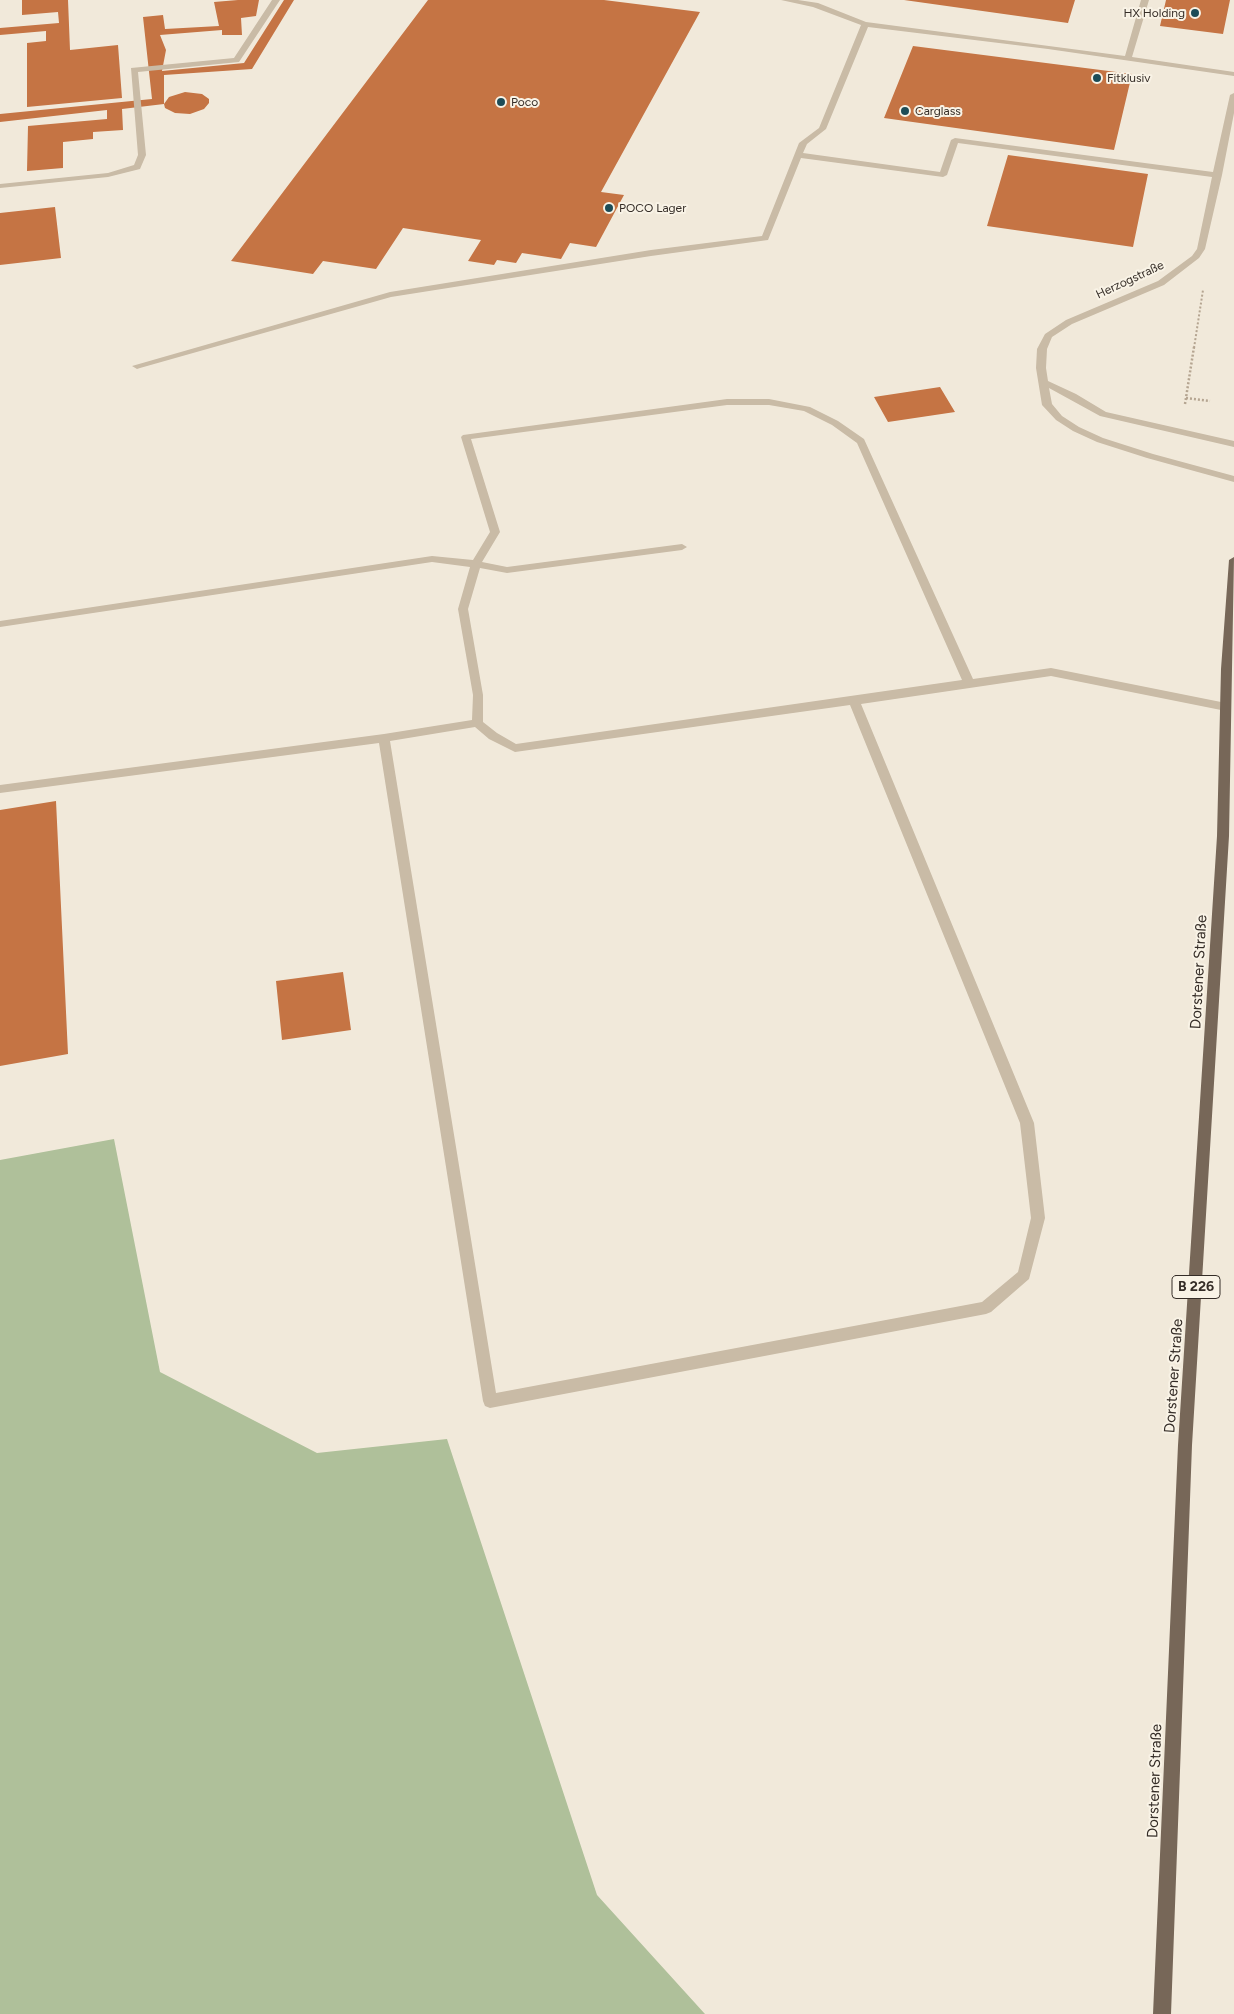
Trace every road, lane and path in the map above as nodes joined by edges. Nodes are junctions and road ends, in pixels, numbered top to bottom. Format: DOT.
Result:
graph roads {
  1 [pos="276,0"];
  2 [pos="786,0"];
  3 [pos="1145,0"];
  4 [pos="865,24"];
  5 [pos="1128,59"];
  6 [pos="1234,74"];
  7 [pos="1234,94"];
  8 [pos="799,155"];
  9 [pos="1218,175"];
  10 [pos="0,186"];
  11 [pos="1186,266"];
  12 [pos="137,366"];
  13 [pos="1045,383"];
  14 [pos="1186,398"];
  15 [pos="1210,402"];
  16 [pos="1185,405"];
  17 [pos="1234,444"];
  18 [pos="1234,479"];
  19 [pos="682,547"];
  20 [pos="1234,560"];
  21 [pos="476,564"];
  22 [pos="0,624"];
  23 [pos="969,683"];
  24 [pos="854,701"];
  25 [pos="1226,707"];
  26 [pos="477,723"];
  27 [pos="384,738"];
  28 [pos="0,789"];
  29 [pos="1162,2014"];
  1 -- 10 [label="street"];
  2 -- 4 [label="street"];
  3 -- 5 [label="street"];
  4 -- 5 [label="street"];
  4 -- 8 [label="street"];
  5 -- 6 [label="street"];
  7 -- 9 [label="street, Herzogstraße"];
  8 -- 9 [label="street"];
  8 -- 12 [label="street"];
  9 -- 11 [label="street, Herzogstraße"];
  11 -- 13 [label="street, Herzogstraße"];
  11 -- 14 [label="path"];
  13 -- 17 [label="street"];
  13 -- 18 [label="street, Herzogstraße"];
  14 -- 15 [label="path"];
  14 -- 16 [label="path"];
  19 -- 21 [label="street"];
  20 -- 25 [label="main road, Dorstener Straße / B 226"];
  21 -- 22 [label="street"];
  21 -- 23 [label="street"];
  21 -- 26 [label="street"];
  23 -- 24 [label="street"];
  23 -- 25 [label="street"];
  24 -- 26 [label="street"];
  24 -- 27 [label="street"];
  25 -- 29 [label="main road, Dorstener Straße / B 226"];
  26 -- 27 [label="street"];
  27 -- 28 [label="street"];
}
